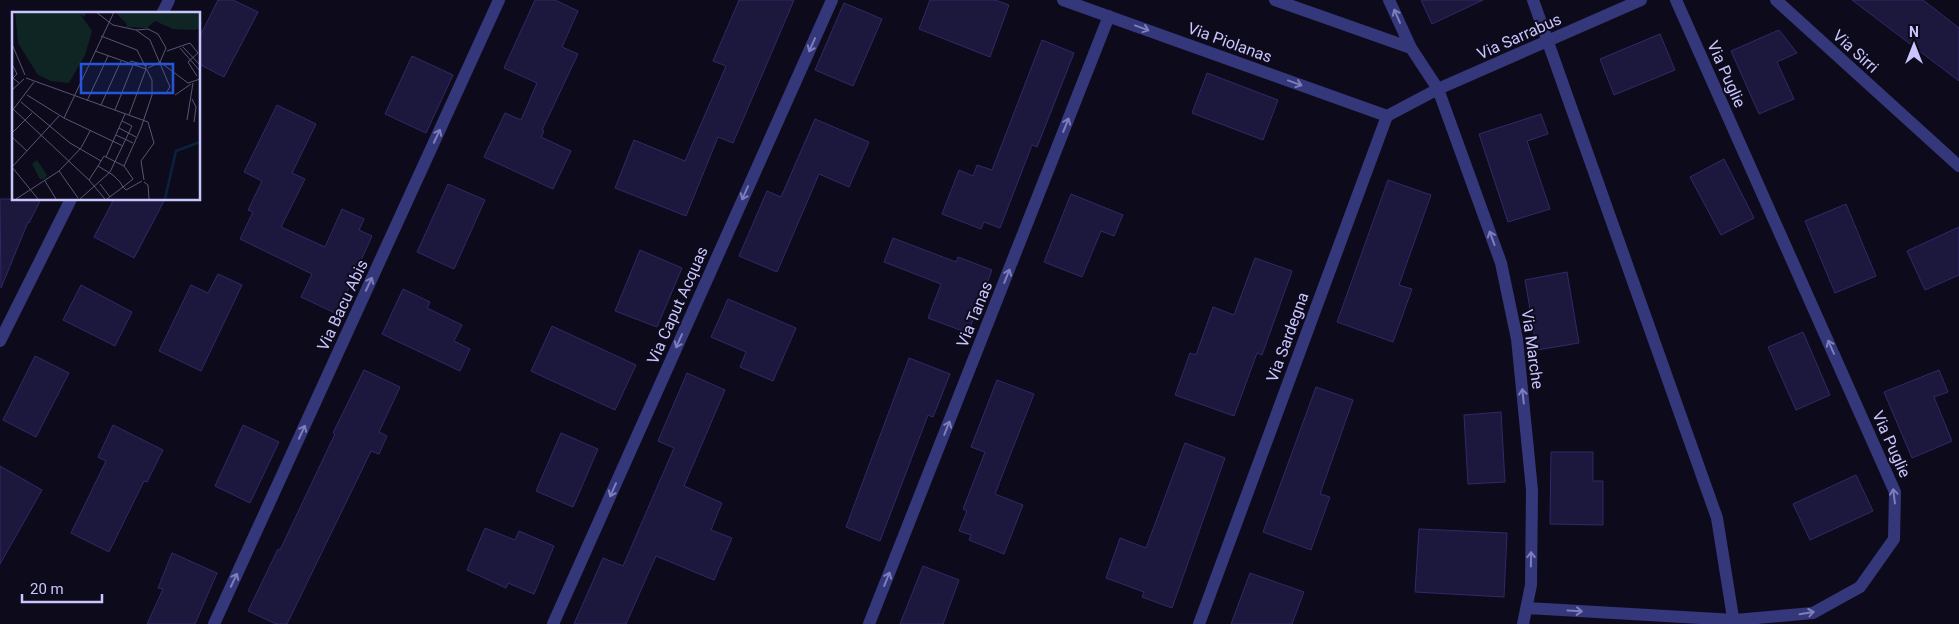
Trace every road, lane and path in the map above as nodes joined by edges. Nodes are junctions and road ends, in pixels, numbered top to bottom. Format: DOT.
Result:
graph roads {
  1 [pos="169,0"];
  2 [pos="499,0"];
  3 [pos="832,0"];
  4 [pos="1063,0"];
  5 [pos="1275,0"];
  6 [pos="1389,0"];
  7 [pos="1533,0"];
  8 [pos="1641,0"];
  9 [pos="1676,0"];
  10 [pos="1776,0"];
  11 [pos="163,12"];
  12 [pos="1109,16"];
  13 [pos="1548,41"];
  14 [pos="1411,48"];
  15 [pos="1438,89"];
  16 [pos="1386,116"];
  17 [pos="1959,166"];
  18 [pos="70,200"];
  19 [pos="0,341"];
  20 [pos="1527,608"];
  21 [pos="1734,622"];
  22 [pos="214,624"];
  23 [pos="553,624"];
  24 [pos="869,624"];
  25 [pos="1199,624"];
  26 [pos="1524,624"];
  1 -- 11 [label="street"];
  22 -- 2 [label="street, Via Bacu Abis, one-way"];
  3 -- 23 [label="street, Via Caput Acquas, one-way"];
  4 -- 12 [label="street, Via Piolanas"];
  5 -- 14 [label="street"];
  14 -- 6 [label="street, Via Marche, one-way"];
  7 -- 13 [label="street"];
  8 -- 13 [label="street, Via Sarrabus"];
  21 -- 9 [label="street, Via Puglie, one-way"];
  10 -- 17 [label="street, Via Sirri"];
  12 -- 16 [label="street, Via Piolanas, one-way"];
  24 -- 12 [label="street, Via Tanas, one-way"];
  13 -- 15 [label="street, Via Sarrabus"];
  13 -- 21 [label="street"];
  14 -- 15 [label="street, Via Marche"];
  15 -- 16 [label="street"];
  20 -- 15 [label="street, Via Marche, one-way"];
  16 -- 25 [label="street, Via Sardegna"];
  18 -- 19 [label="street"];
  20 -- 21 [label="street, Via Puglie, one-way"];
  20 -- 26 [label="street, Via Marche"];
}
